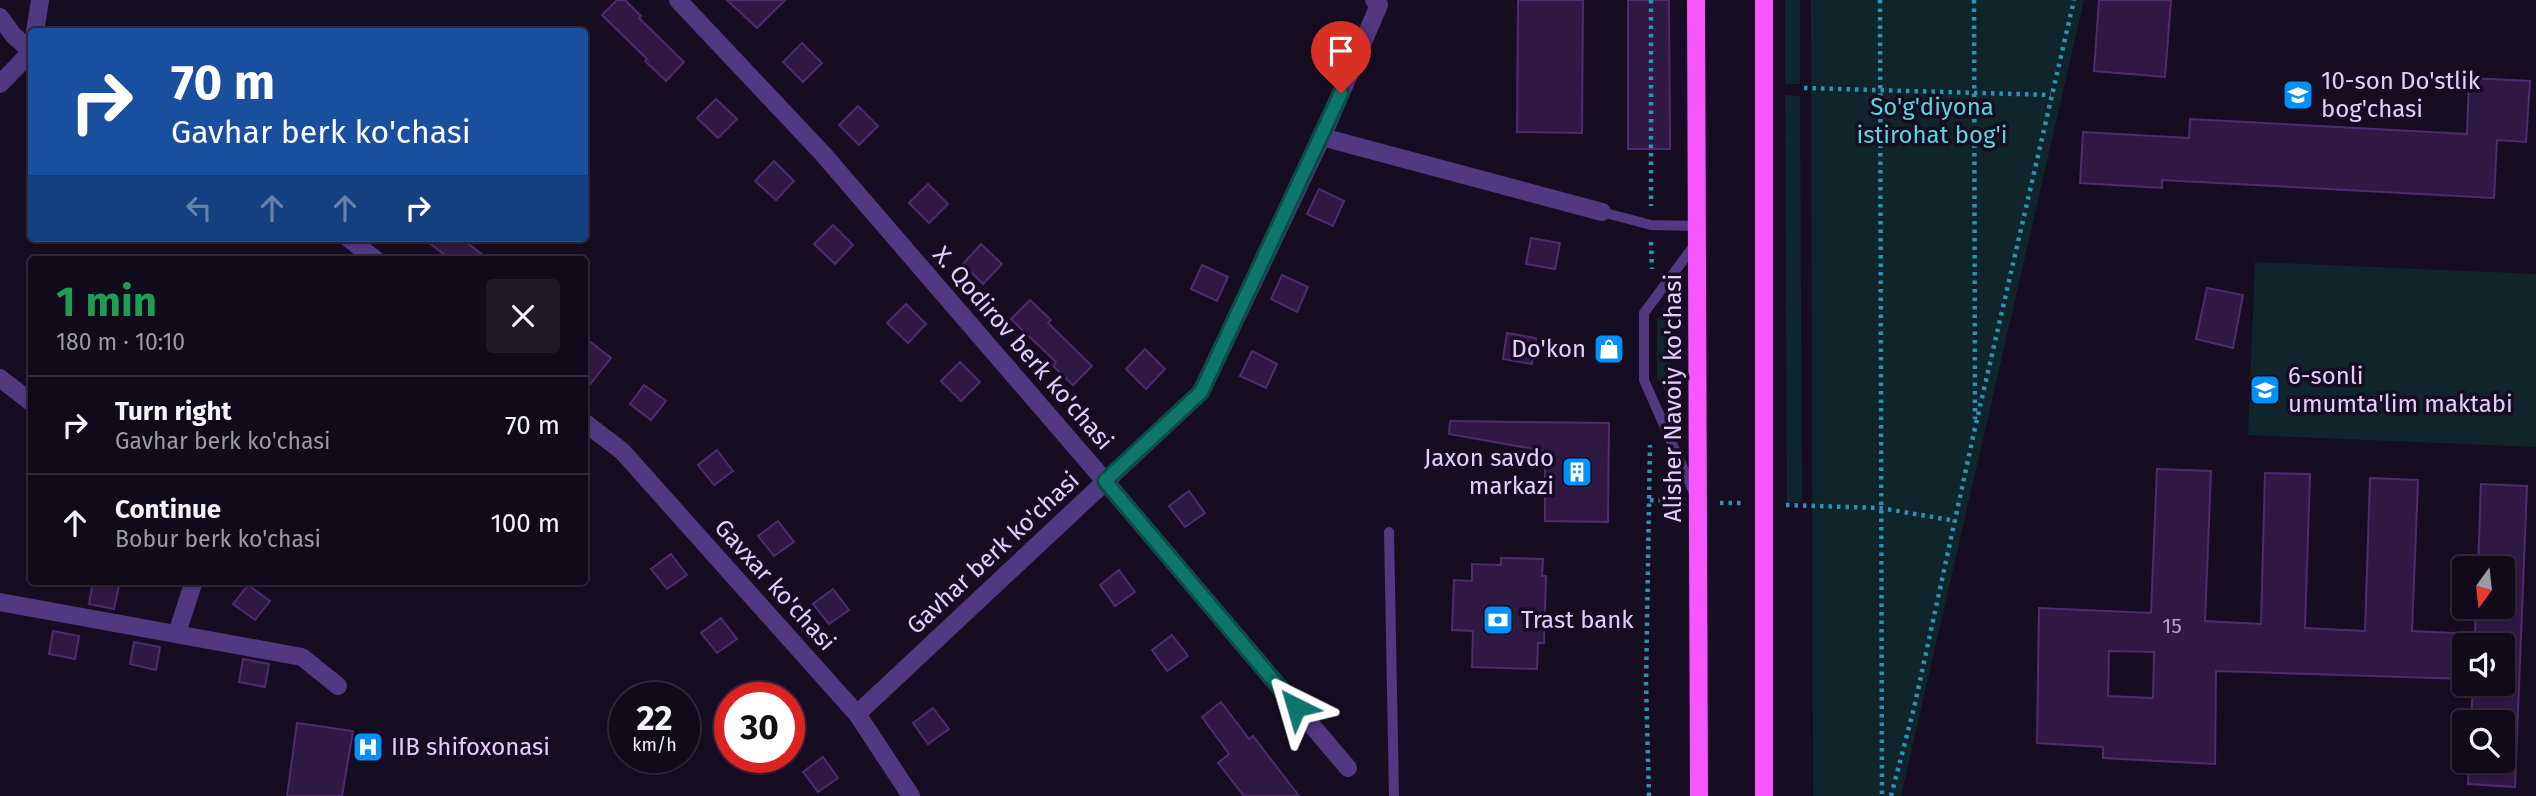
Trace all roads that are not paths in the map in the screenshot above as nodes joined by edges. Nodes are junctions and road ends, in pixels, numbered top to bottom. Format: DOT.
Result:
graph roads {
  1 [pos="40,0"];
  2 [pos="678,0"];
  3 [pos="1696,0"];
  4 [pos="1764,0"];
  5 [pos="1377,2"];
  6 [pos="0,17"];
  7 [pos="36,28"];
  8 [pos="28,48"];
  9 [pos="28,55"];
  10 [pos="0,84"];
  11 [pos="1322,136"];
  12 [pos="1602,212"];
  13 [pos="1697,234"];
  14 [pos="353,242"];
  15 [pos="371,256"];
  16 [pos="0,378"];
  17 [pos="28,400"];
  18 [pos="588,425"];
  19 [pos="1105,481"];
  20 [pos="1698,502"];
  21 [pos="1389,532"];
  22 [pos="193,585"];
  23 [pos="0,602"];
  24 [pos="177,633"];
  25 [pos="338,686"];
  26 [pos="857,714"];
  27 [pos="1348,768"];
  28 [pos="911,796"];
  29 [pos="1394,796"];
  30 [pos="1699,796"];
  31 [pos="1764,796"];
  1 -- 7 [label="street"];
  2 -- 19 [label="street, X. Qodirov berk ko'chasi"];
  3 -- 13 [label="main road, Alisher Navoiy ko'chasi"];
  4 -- 31 [label="main road"];
  5 -- 11 [label="street, Gavhar berk ko'chasi"];
  6 -- 8 [label="street"];
  9 -- 10 [label="street"];
  11 -- 12 [label="street"];
  11 -- 19 [label="street, Gavhar berk ko'chasi"];
  12 -- 13 [label="lane"];
  13 -- 20 [label="main road, Alisher Navoiy ko'chasi"];
  13 -- 20 [label="lane"];
  14 -- 15 [label="street"];
  16 -- 17 [label="street"];
  18 -- 26 [label="street, Gavxar ko'chasi"];
  19 -- 26 [label="street, Gavhar berk ko'chasi"];
  19 -- 27 [label="street, X. Qodirov berk ko'chasi"];
  20 -- 30 [label="main road, Alisher Navoiy ko'chasi"];
  21 -- 29 [label="lane"];
  22 -- 24 [label="street"];
  23 -- 24 [label="street"];
  24 -- 25 [label="street"];
  26 -- 28 [label="street, Gavxar ko'chasi"];
}
